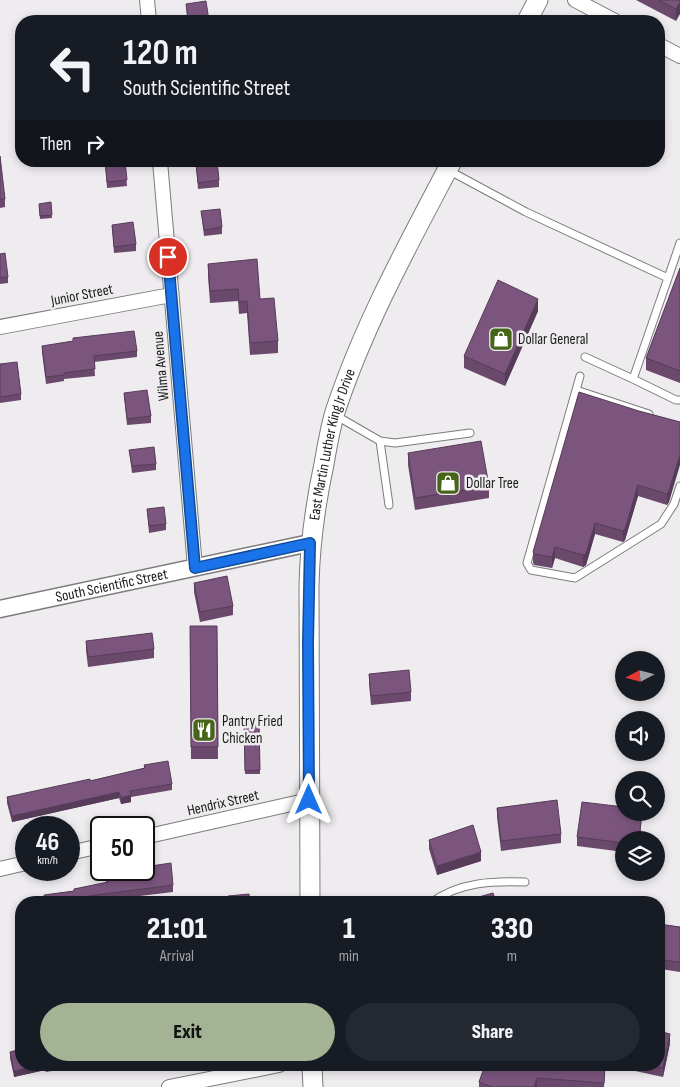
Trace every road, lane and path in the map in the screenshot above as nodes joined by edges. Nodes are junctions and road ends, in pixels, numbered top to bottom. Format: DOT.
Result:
graph roads {
  1 [pos="148,0"];
  2 [pos="538,0"];
  3 [pos="575,0"];
  4 [pos="149,15"];
  5 [pos="530,15"];
  6 [pos="604,15"];
  7 [pos="665,48"];
  8 [pos="680,56"];
  9 [pos="160,167"];
  10 [pos="449,167"];
  11 [pos="453,167"];
  12 [pos="680,243"];
  13 [pos="668,278"];
  14 [pos="171,295"];
  15 [pos="0,327"];
  16 [pos="585,357"];
  17 [pos="580,376"];
  18 [pos="632,379"];
  19 [pos="576,390"];
  20 [pos="680,400"];
  21 [pos="335,414"];
  22 [pos="661,418"];
  23 [pos="470,433"];
  24 [pos="380,441"];
  25 [pos="680,486"];
  26 [pos="389,505"];
  27 [pos="310,543"];
  28 [pos="195,568"];
  29 [pos="0,609"];
  30 [pos="309,800"];
  31 [pos="155,835"];
  32 [pos="15,866"];
  33 [pos="0,869"];
  34 [pos="525,882"];
  35 [pos="310,896"];
  36 [pos="443,896"];
  37 [pos="252,1071"];
  38 [pos="312,1071"];
  39 [pos="196,1084"];
  40 [pos="169,1087"];
  41 [pos="312,1087"];
  1 -- 4 [label="street"];
  2 -- 5 [label="main road"];
  3 -- 6 [label="street"];
  7 -- 8 [label="street"];
  9 -- 14 [label="street, Wilma Avenue"];
  10 -- 21 [label="main road, East Martin Luther King Jr Drive"];
  11 -- 13 [label="lane"];
  12 -- 13 [label="lane"];
  13 -- 18 [label="lane"];
  14 -- 15 [label="street, Junior Street"];
  14 -- 28 [label="street, Wilma Avenue"];
  16 -- 18 [label="lane"];
  17 -- 19 [label="lane"];
  18 -- 20 [label="lane"];
  19 -- 22 [label="lane"];
  19 -- 25 [label="lane"];
  21 -- 24 [label="lane"];
  21 -- 27 [label="main road, East Martin Luther King Jr Drive"];
  23 -- 24 [label="lane"];
  24 -- 26 [label="lane"];
  27 -- 28 [label="street, South Scientific Street"];
  27 -- 30 [label="main road, East Martin Luther King Jr Drive"];
  28 -- 29 [label="street, South Scientific Street"];
  30 -- 31 [label="street, Hendrix Street"];
  30 -- 35 [label="main road, East Martin Luther King Jr Drive"];
  32 -- 33 [label="street"];
  34 -- 36 [label="lane"];
  37 -- 39 [label="street"];
  38 -- 41 [label="main road"];
  39 -- 40 [label="street"];
}
